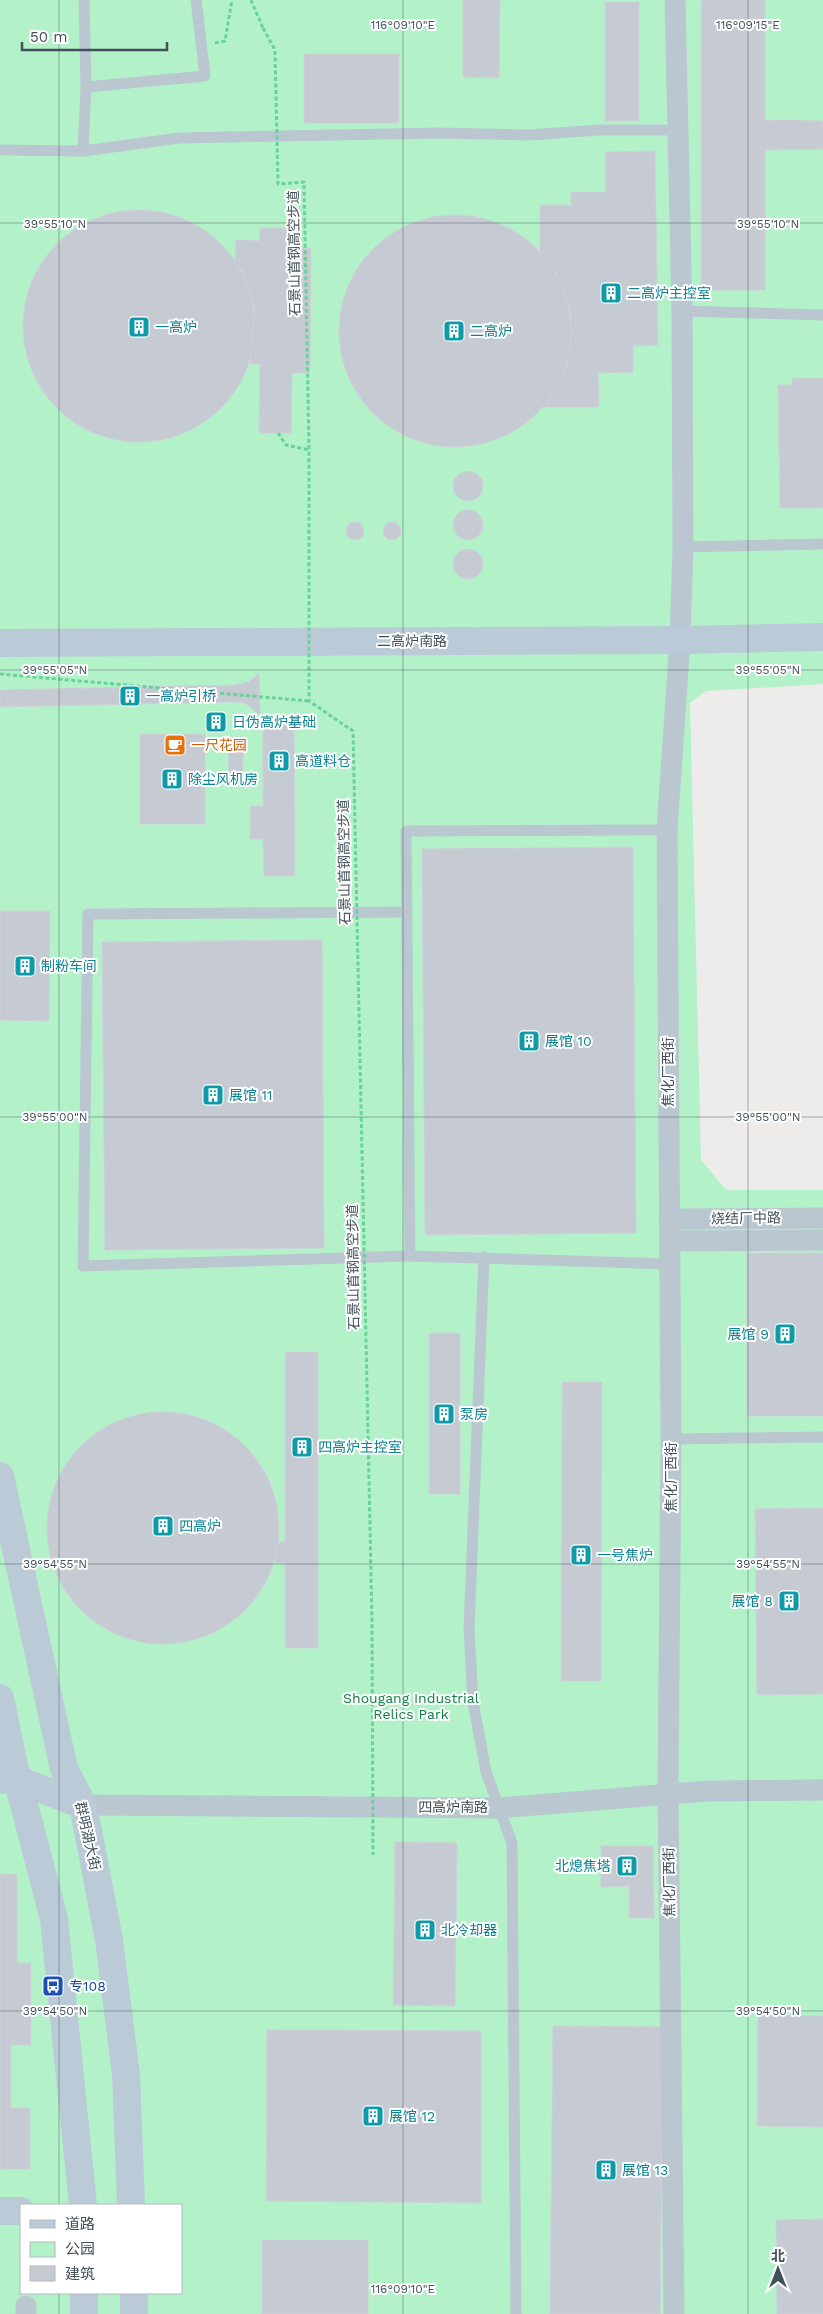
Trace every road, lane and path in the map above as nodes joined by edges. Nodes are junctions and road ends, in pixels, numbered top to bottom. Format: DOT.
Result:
graph roads {
  1 [pos="84,0"];
  2 [pos="196,0"];
  3 [pos="232,0"];
  4 [pos="251,0"];
  5 [pos="675,0"];
  6 [pos="202,47"];
  7 [pos="86,87"];
  8 [pos="678,130"];
  9 [pos="0,150"];
  10 [pos="83,151"];
  11 [pos="682,310"];
  12 [pos="823,314"];
  13 [pos="278,433"];
  14 [pos="309,450"];
  15 [pos="823,544"];
  16 [pos="683,547"];
  17 [pos="823,637"];
  18 [pos="680,640"];
  19 [pos="0,643"];
  20 [pos="0,674"];
  21 [pos="309,701"];
  22 [pos="667,830"];
  23 [pos="406,912"];
  24 [pos="823,1218"];
  25 [pos="669,1219"];
  26 [pos="823,1240"];
  27 [pos="670,1241"];
  28 [pos="410,1256"];
  29 [pos="484,1257"];
  30 [pos="670,1264"];
  31 [pos="823,1437"];
  32 [pos="671,1439"];
  33 [pos="0,1476"];
  34 [pos="0,1698"];
  35 [pos="9,1780"];
  36 [pos="823,1790"];
  37 [pos="668,1793"];
  38 [pos="83,1805"];
  39 [pos="498,1808"];
  40 [pos="373,1855"];
  41 [pos="83,2204"];
  42 [pos="131,2204"];
  43 [pos="0,2211"];
  44 [pos="20,2211"];
  45 [pos="84,2294"];
  46 [pos="134,2294"];
  47 [pos="84,2314"];
  48 [pos="134,2314"];
  49 [pos="516,2314"];
  50 [pos="674,2314"];
  1 -- 7 [label="lane"];
  2 -- 6 [label="lane"];
  3 -- 6 [label="path"];
  4 -- 14 [label="path, 石景山首钢高空步道, bridge"];
  5 -- 8 [label="street, 焦化厂西街"];
  6 -- 7 [label="lane"];
  7 -- 10 [label="lane"];
  8 -- 10 [label="lane"];
  8 -- 11 [label="street, 焦化厂西街"];
  9 -- 10 [label="lane"];
  11 -- 12 [label="lane"];
  11 -- 16 [label="street, 焦化厂西街"];
  13 -- 14 [label="path"];
  14 -- 21 [label="path, 石景山首钢高空步道, bridge"];
  15 -- 16 [label="lane"];
  16 -- 18 [label="street, 焦化厂西街"];
  17 -- 18 [label="main road, 二高炉南路"];
  18 -- 19 [label="main road, 二高炉南路"];
  18 -- 22 [label="street, 焦化厂西街"];
  20 -- 21 [label="path, 石景山首钢高空步道"];
  21 -- 40 [label="path, 石景山首钢高空步道, bridge"];
  22 -- 23 [label="lane"];
  22 -- 25 [label="street, 焦化厂西街"];
  23 -- 28 [label="lane"];
  23 -- 28 [label="lane"];
  24 -- 25 [label="street, 烧结厂中路"];
  25 -- 27 [label="street, 焦化厂西街"];
  26 -- 27 [label="street, 烧结厂中路"];
  27 -- 30 [label="street, 焦化厂西街"];
  28 -- 29 [label="lane"];
  29 -- 30 [label="lane"];
  29 -- 39 [label="lane"];
  30 -- 32 [label="street, 焦化厂西街"];
  31 -- 32 [label="lane"];
  32 -- 37 [label="street, 焦化厂西街"];
  33 -- 38 [label="main road, 群明湖大街"];
  34 -- 35 [label="main road"];
  35 -- 38 [label="main road"];
  35 -- 41 [label="main road"];
  36 -- 37 [label="street, 四高炉南路"];
  37 -- 39 [label="street, 四高炉南路"];
  37 -- 50 [label="street, 焦化厂西街"];
  38 -- 39 [label="street, 四高炉南路"];
  38 -- 42 [label="main road, 群明湖大街"];
  39 -- 49 [label="lane"];
  43 -- 44 [label="main road"];
  45 -- 47 [label="main road"];
  46 -- 48 [label="main road"];
}
